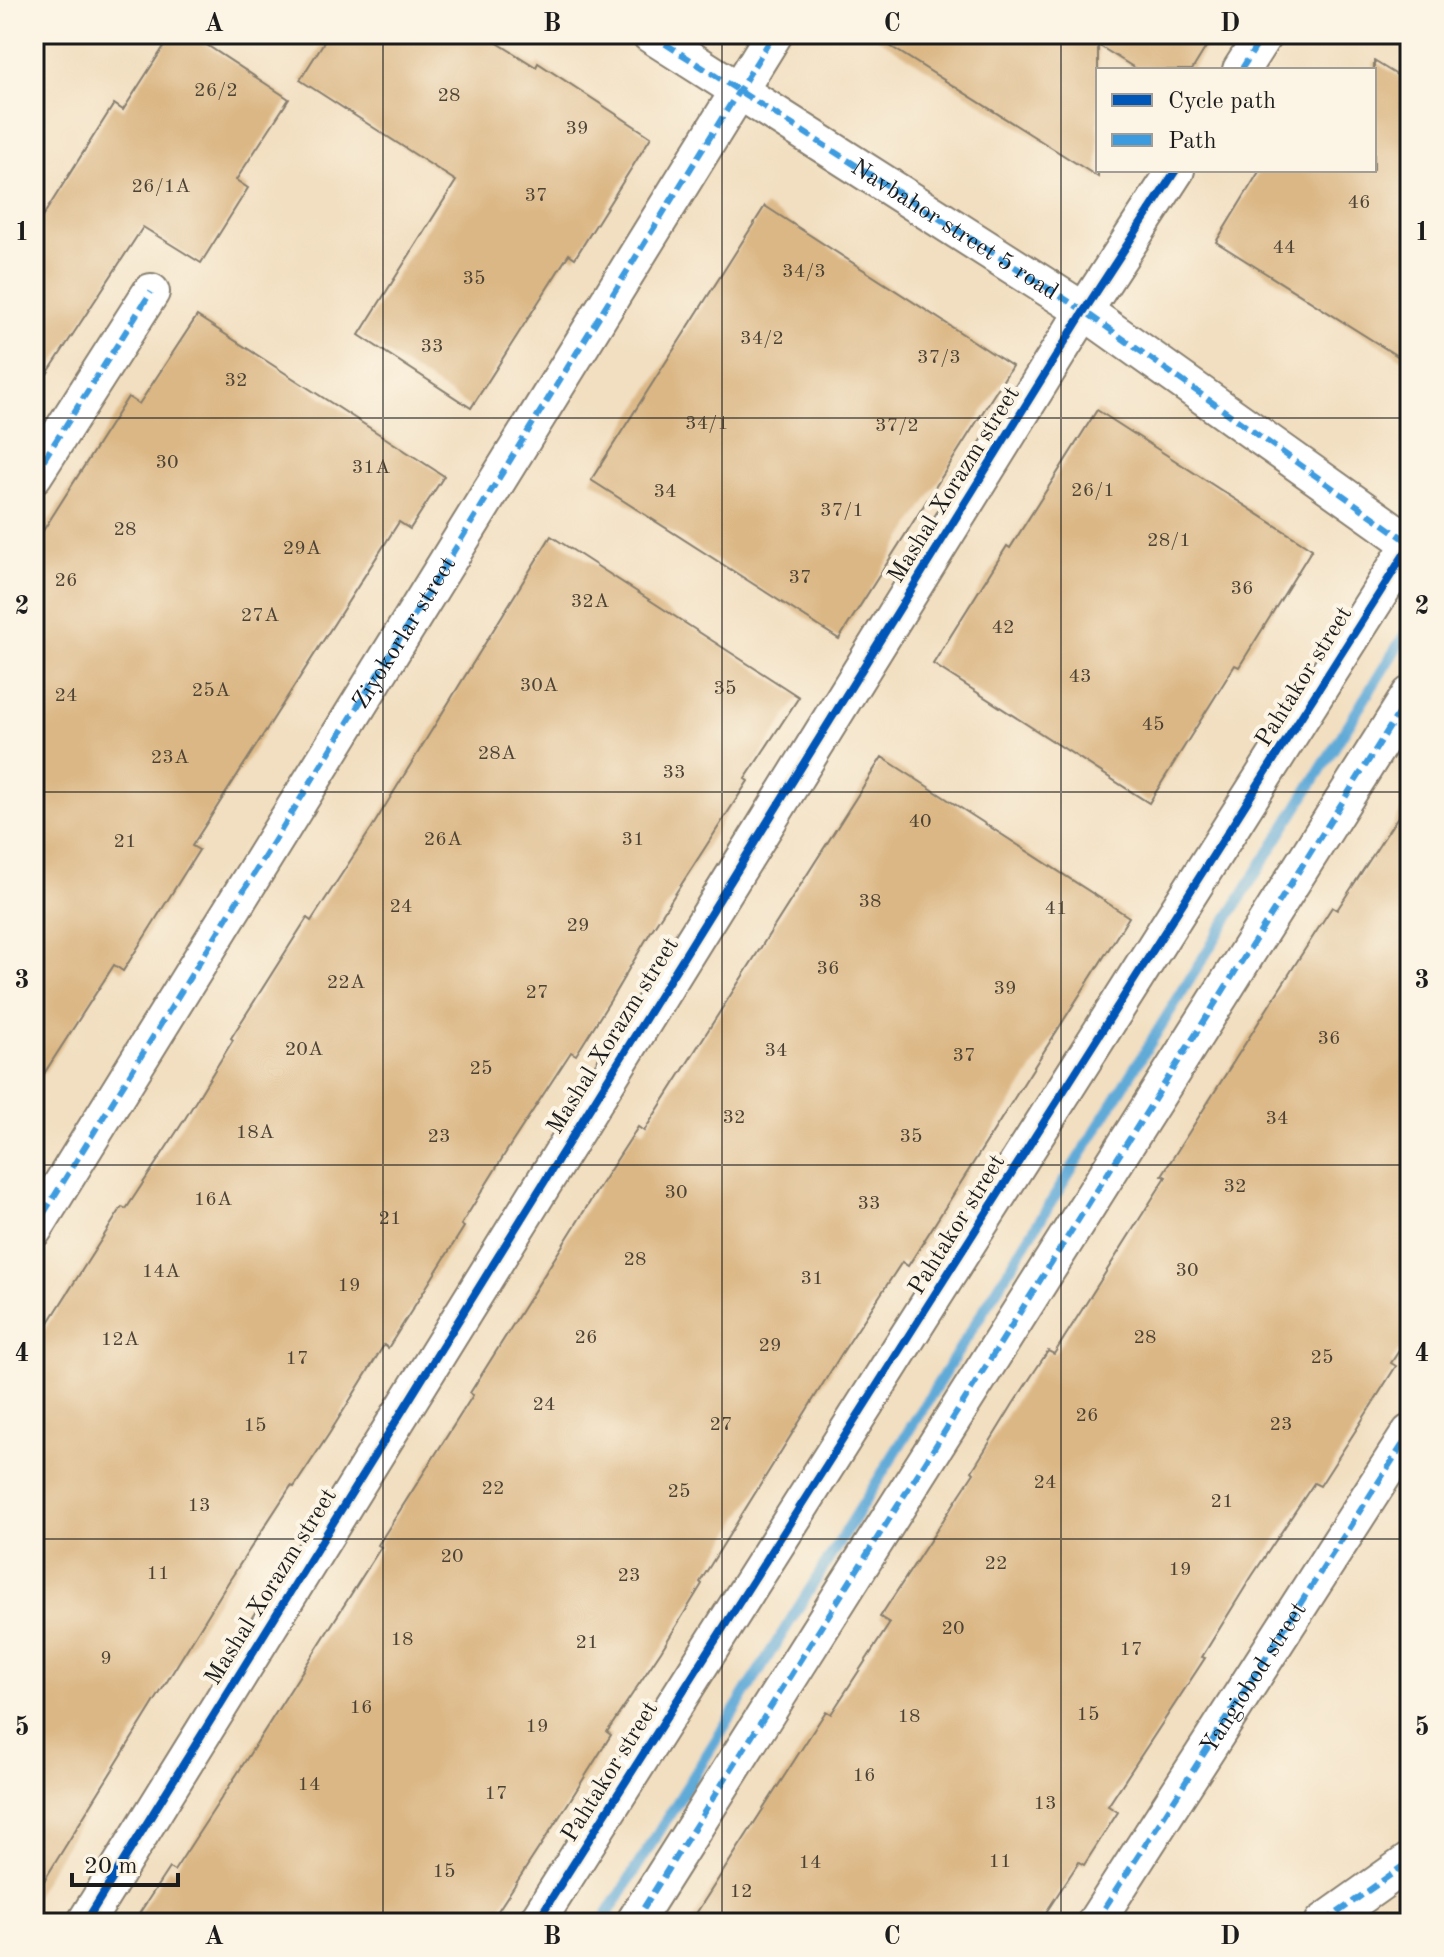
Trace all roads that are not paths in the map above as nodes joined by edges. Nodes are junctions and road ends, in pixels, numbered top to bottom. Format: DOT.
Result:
graph roads {
  1 [pos="650,34"];
  2 [pos="774,34"];
  3 [pos="1264,34"];
  4 [pos="1242,68"];
  5 [pos="738,91"];
  6 [pos="1175,172"];
  7 [pos="151,292"];
  8 [pos="1084,311"];
  9 [pos="34,475"];
  10 [pos="1410,544"];
  11 [pos="1410,695"];
  12 [pos="34,1229"];
  13 [pos="1410,1433"];
  14 [pos="1410,1861"];
  15 [pos="85,1923"];
  16 [pos="536,1923"];
  17 [pos="634,1923"];
  18 [pos="1095,1923"];
  19 [pos="1323,1923"];
  1 -- 5 [label="street, Navbahor street 5 road"];
  2 -- 5 [label="street, Ziyokorlar street"];
  3 -- 4 [label="street"];
  5 -- 8 [label="street, Navbahor street 5 road"];
  5 -- 12 [label="street, Ziyokorlar street"];
  6 -- 8 [label="street, Mashal Xorazm street"];
  7 -- 9 [label="street"];
  8 -- 10 [label="street, Navbahor street 5 road"];
  8 -- 15 [label="street, Mashal Xorazm street"];
  10 -- 16 [label="street, Pahtakor street"];
  11 -- 17 [label="street"];
  13 -- 18 [label="street, Yangiobod street"];
  14 -- 19 [label="street"];
}
